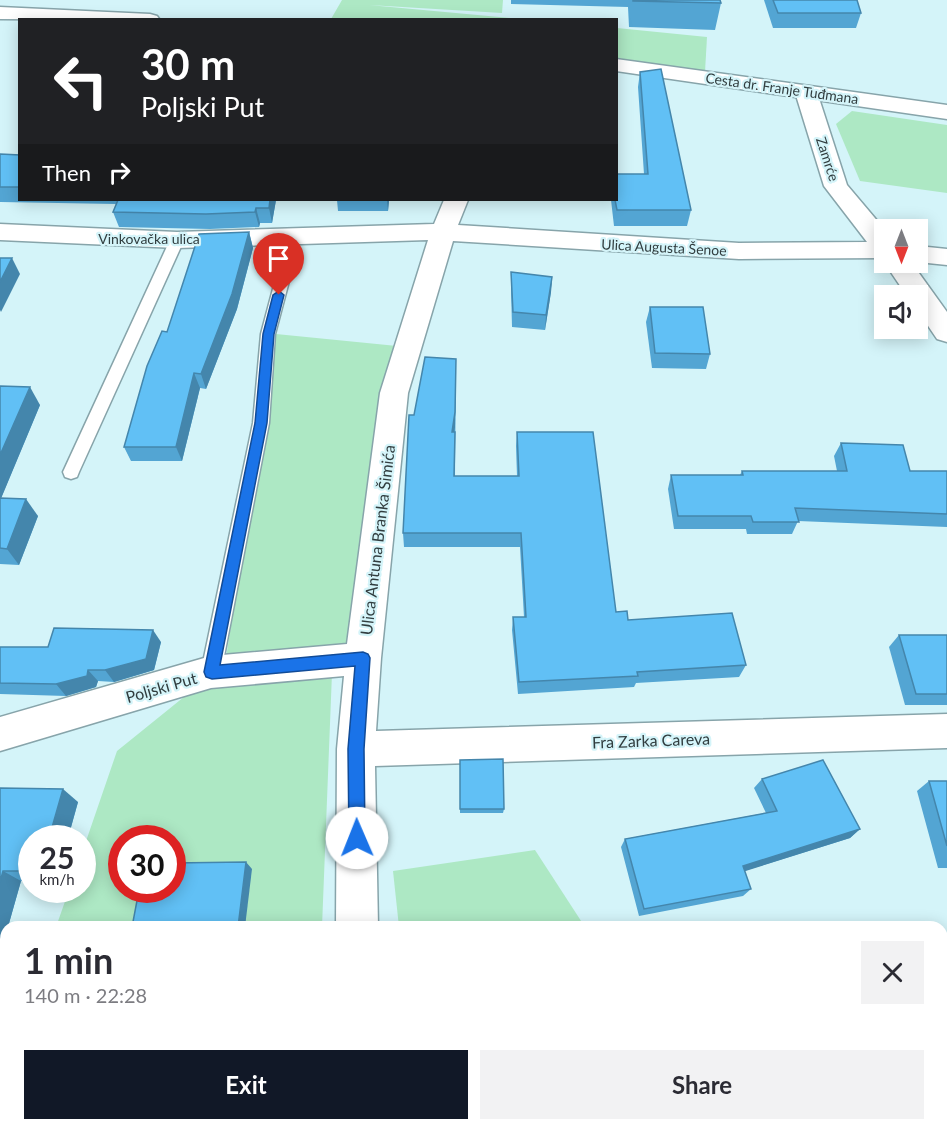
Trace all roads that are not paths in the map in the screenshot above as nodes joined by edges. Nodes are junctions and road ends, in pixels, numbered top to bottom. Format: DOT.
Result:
graph roads {
  1 [pos="0,13"];
  2 [pos="107,18"];
  3 [pos="618,65"];
  4 [pos="806,92"];
  5 [pos="947,112"];
  6 [pos="456,201"];
  7 [pos="442,231"];
  8 [pos="0,232"];
  9 [pos="874,234"];
  10 [pos="294,236"];
  11 [pos="177,240"];
  12 [pos="874,248"];
  13 [pos="928,255"];
  14 [pos="947,257"];
  15 [pos="905,273"];
  16 [pos="947,332"];
  17 [pos="71,472"];
  18 [pos="363,658"];
  19 [pos="212,672"];
  20 [pos="947,731"];
  21 [pos="0,734"];
  22 [pos="356,749"];
  23 [pos="357,921"];
  1 -- 2 [label="street"];
  3 -- 4 [label="street, Cesta dr. Franje Tuđmana"];
  4 -- 5 [label="street, Cesta dr. Franje Tuđmana"];
  4 -- 9 [label="street, Zamrće"];
  6 -- 7 [label="street, Ulica Antuna Branka Šimića"];
  7 -- 10 [label="street, Vinkovačka ulica"];
  7 -- 12 [label="street, Ulica Augusta Šenoe"];
  7 -- 18 [label="street, Ulica Antuna Branka Šimića"];
  8 -- 11 [label="street, Vinkovačka ulica"];
  10 -- 11 [label="street, Vinkovačka ulica"];
  10 -- 19 [label="lane"];
  11 -- 17 [label="lane"];
  13 -- 14 [label="street"];
  15 -- 16 [label="street"];
  18 -- 19 [label="street, Poljski Put"];
  18 -- 22 [label="street, Ulica Antuna Branka Šimića"];
  19 -- 21 [label="street, Poljski Put"];
  20 -- 22 [label="street, Fra Zarka Careva"];
  22 -- 23 [label="street, Ulica Antuna Branka Šimića"];
}
